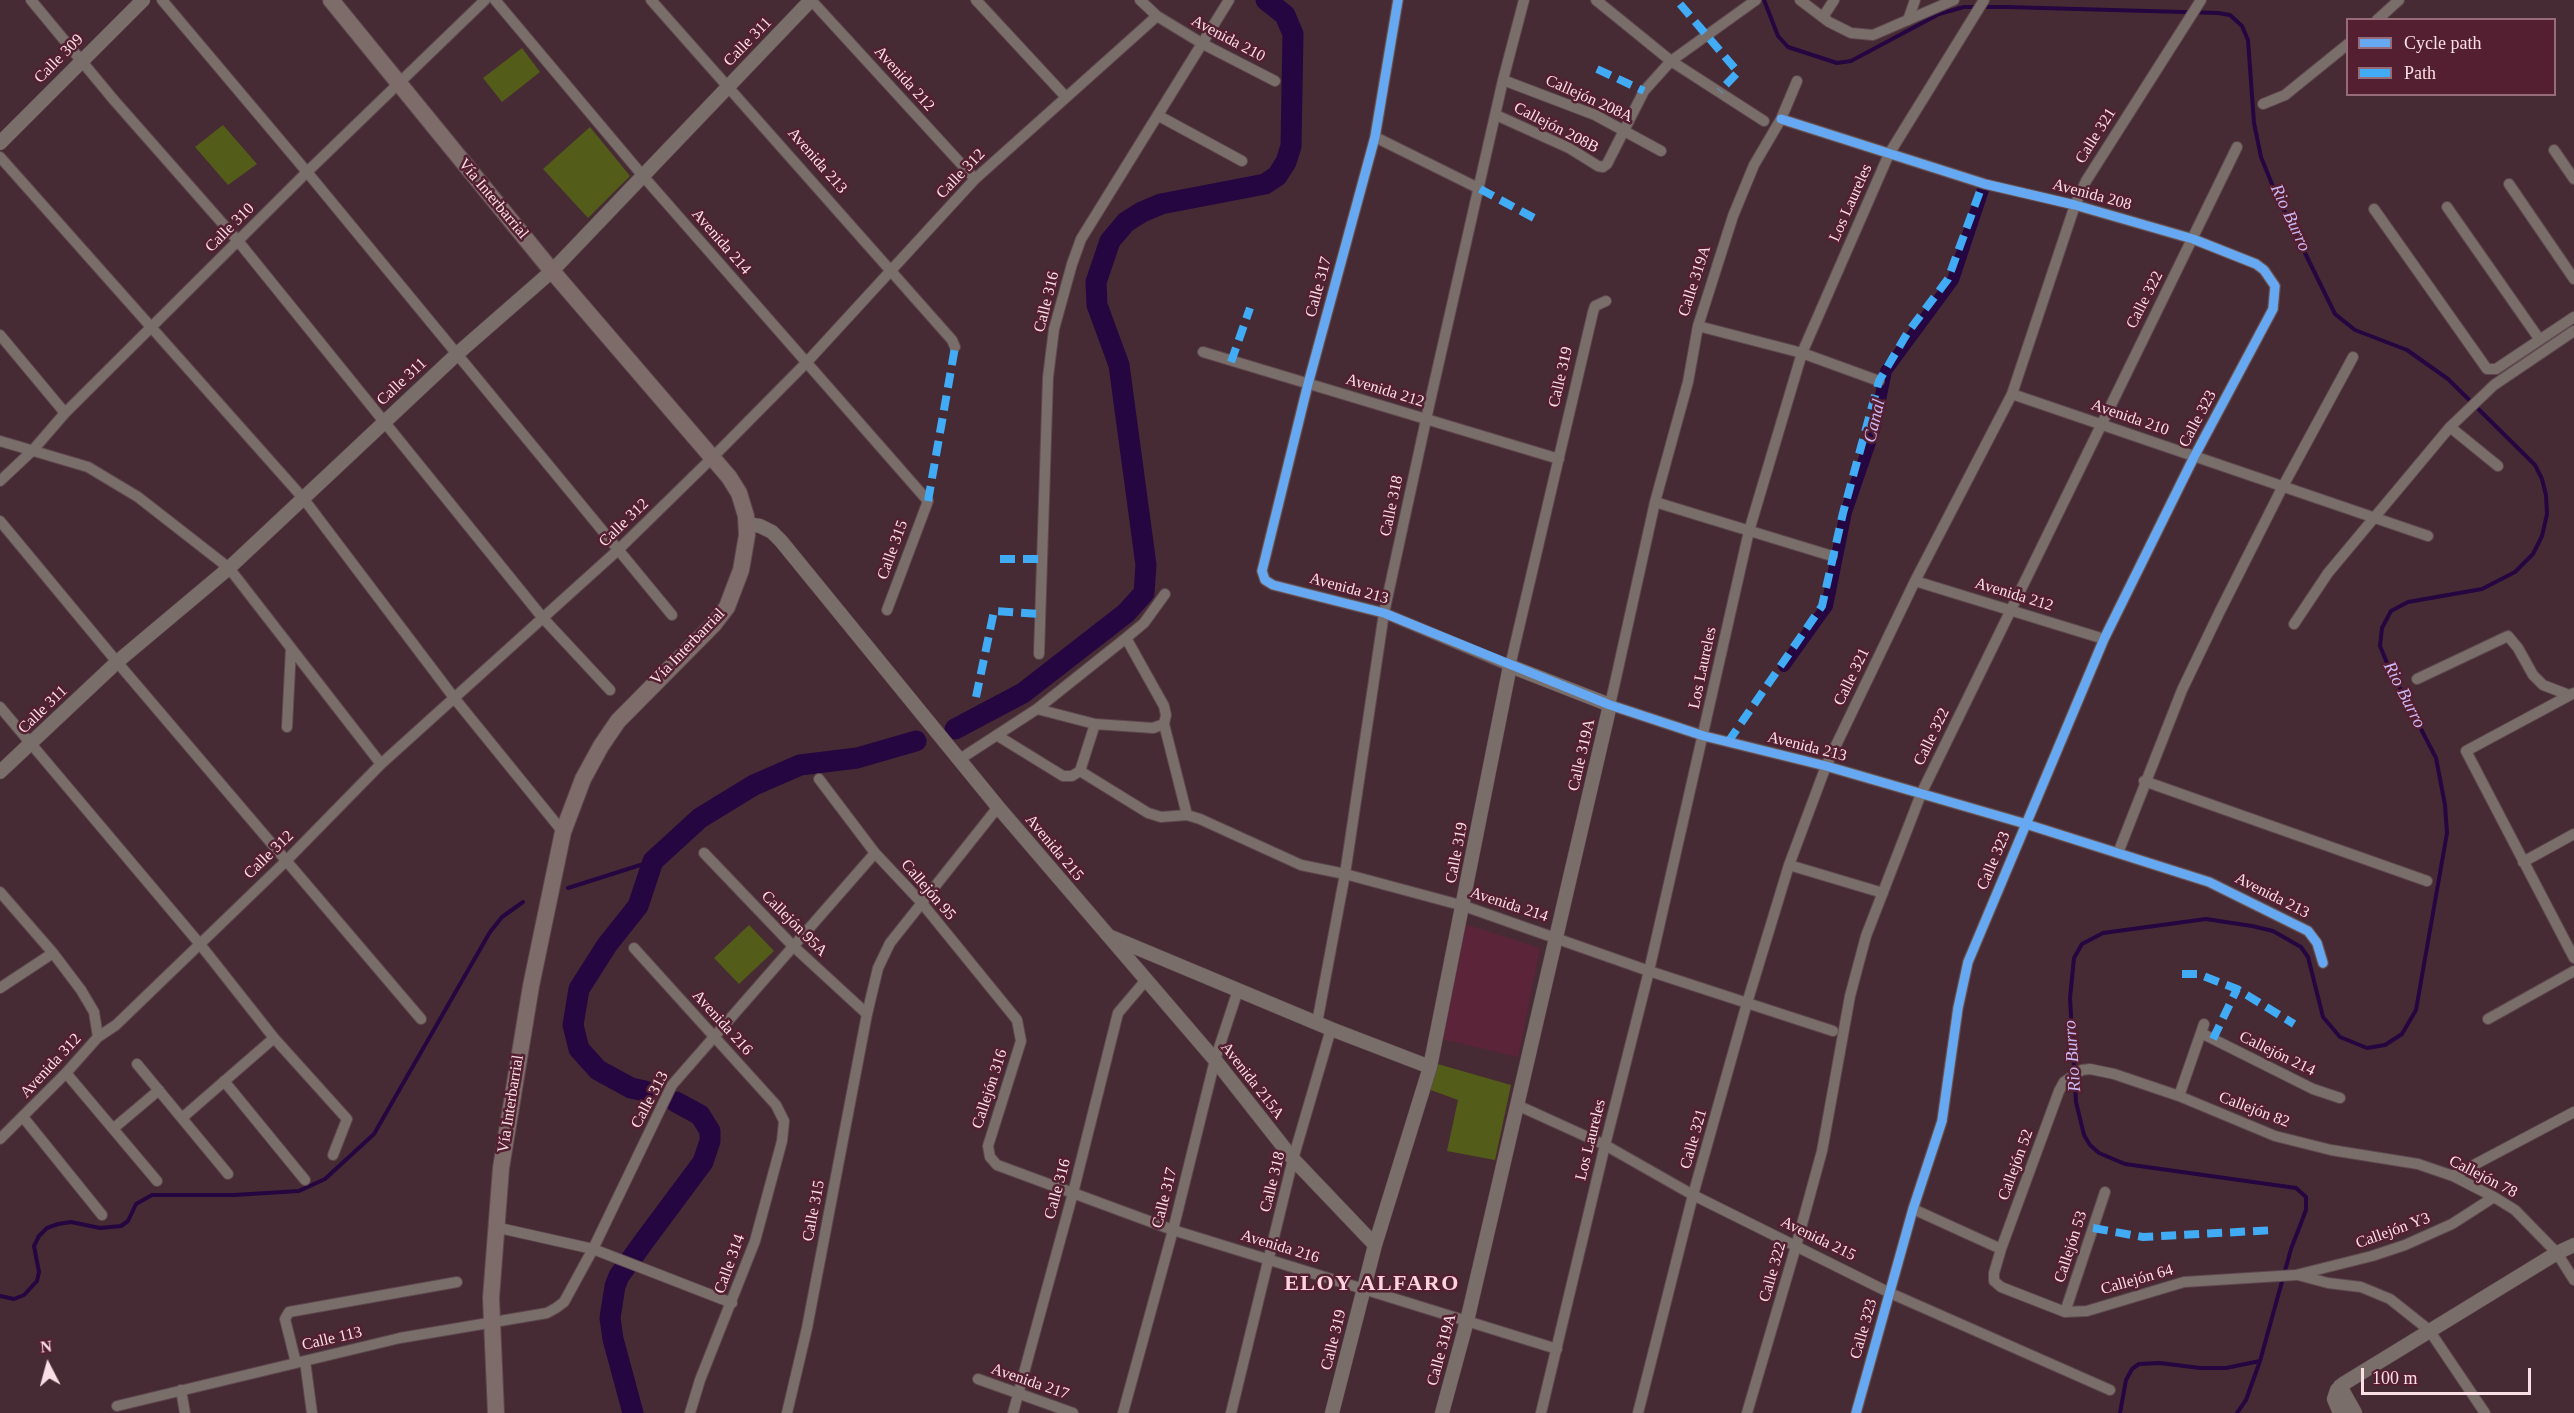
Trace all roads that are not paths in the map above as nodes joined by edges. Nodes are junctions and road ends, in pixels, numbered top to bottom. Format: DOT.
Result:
graph roads {
  1 [pos="31,0"];
  2 [pos="143,0"];
  3 [pos="162,0"];
  4 [pos="331,0"];
  5 [pos="485,0"];
  6 [pos="495,0"];
  7 [pos="651,0"];
  8 [pos="811,0"];
  9 [pos="976,0"];
  10 [pos="1140,0"];
  11 [pos="1229,0"];
  12 [pos="1398,0"];
  13 [pos="1524,0"];
  14 [pos="1596,0"];
  15 [pos="1800,0"];
  16 [pos="1834,0"];
  17 [pos="1915,0"];
  18 [pos="1954,0"];
  19 [pos="1984,0"];
  20 [pos="2201,0"];
  21 [pos="2399,0"];
  22 [pos="1753,2"];
  23 [pos="1156,16"];
  24 [pos="1823,17"];
  25 [pos="2379,18"];
  26 [pos="1908,20"];
  27 [pos="1203,44"];
  28 [pos="2346,46"];
  29 [pos="81,60"];
  30 [pos="1671,61"];
  31 [pos="1503,80"];
  32 [pos="1275,81"];
  33 [pos="1797,81"];
  34 [pos="397,83"];
  35 [pos="729,86"];
  36 [pos="1065,96"];
  37 [pos="2263,104"];
  38 [pos="1496,115"];
  39 [pos="1159,116"];
  40 [pos="1781,119"];
  41 [pos="1764,121"];
  42 [pos="1623,129"];
  43 [pos="1375,137"];
  44 [pos="0,143"];
  45 [pos="2237,147"];
  46 [pos="2553,150"];
  47 [pos="1662,151"];
  48 [pos="1890,154"];
  49 [pos="0,157"];
  50 [pos="1242,161"];
  51 [pos="307,172"];
  52 [pos="643,176"];
  53 [pos="975,179"];
  54 [pos="2574,179"];
  55 [pos="2509,184"];
  56 [pos="1480,189"];
  57 [pos="2075,205"];
  58 [pos="2447,207"];
  59 [pos="2374,209"];
  60 [pos="2193,239"];
  61 [pos="238,241"];
  62 [pos="552,271"];
  63 [pos="892,271"];
  64 [pos="2574,279"];
  65 [pos="2275,286"];
  66 [pos="1606,301"];
  67 [pos="2574,316"];
  68 [pos="1698,326"];
  69 [pos="153,327"];
  70 [pos="2574,331"];
  71 [pos="0,335"];
  72 [pos="2540,339"];
  73 [pos="955,346"];
  74 [pos="1203,352"];
  75 [pos="1802,353"];
  76 [pos="457,354"];
  77 [pos="2353,357"];
  78 [pos="806,363"];
  79 [pos="1879,381"];
  80 [pos="1308,384"];
  81 [pos="2012,394"];
  82 [pos="65,413"];
  83 [pos="1425,419"];
  84 [pos="383,422"];
  85 [pos="2100,423"];
  86 [pos="2450,427"];
  87 [pos="0,441"];
  88 [pos="33,450"];
  89 [pos="713,457"];
  90 [pos="2194,457"];
  91 [pos="1559,459"];
  92 [pos="2498,466"];
  93 [pos="0,481"];
  94 [pos="2282,488"];
  95 [pos="303,498"];
  96 [pos="928,501"];
  97 [pos="1655,502"];
  98 [pos="2373,518"];
  99 [pos="0,521"];
  100 [pos="747,524"];
  101 [pos="1749,531"];
  102 [pos="2428,536"];
  103 [pos="618,550"];
  104 [pos="1832,556"];
  105 [pos="229,567"];
  106 [pos="1265,580"];
  107 [pos="1915,581"];
  108 [pos="1166,594"];
  109 [pos="2011,609"];
  110 [pos="887,610"];
  111 [pos="1384,613"];
  112 [pos="672,615"];
  113 [pos="542,616"];
  114 [pos="2294,624"];
  115 [pos="1126,638"];
  116 [pos="2104,639"];
  117 [pos="291,648"];
  118 [pos="1039,654"];
  119 [pos="117,662"];
  120 [pos="1510,666"];
  121 [pos="2417,679"];
  122 [pos="610,690"];
  123 [pos="2572,694"];
  124 [pos="455,699"];
  125 [pos="1610,705"];
  126 [pos="0,707"];
  127 [pos="1037,709"];
  128 [pos="1095,724"];
  129 [pos="1164,724"];
  130 [pos="287,727"];
  131 [pos="998,736"];
  132 [pos="1704,736"];
  133 [pos="31,745"];
  134 [pos="960,759"];
  135 [pos="381,764"];
  136 [pos="1826,766"];
  137 [pos="1080,771"];
  138 [pos="0,772"];
  139 [pos="819,779"];
  140 [pos="2144,781"];
  141 [pos="1921,794"];
  142 [pos="998,807"];
  143 [pos="1187,815"];
  144 [pos="2026,824"];
  145 [pos="563,832"];
  146 [pos="2574,834"];
  147 [pos="704,853"];
  148 [pos="874,853"];
  149 [pos="2118,853"];
  150 [pos="286,861"];
  151 [pos="2523,862"];
  152 [pos="1789,865"];
  153 [pos="1345,874"];
  154 [pos="2427,881"];
  155 [pos="0,892"];
  156 [pos="1883,893"];
  157 [pos="921,903"];
  158 [pos="1464,906"];
  159 [pos="1106,935"];
  160 [pos="1557,937"];
  161 [pos="199,943"];
  162 [pos="792,945"];
  163 [pos="634,948"];
  164 [pos="53,953"];
  165 [pos="2574,958"];
  166 [pos="2323,963"];
  167 [pos="1649,971"];
  168 [pos="2574,971"];
  169 [pos="1146,980"];
  170 [pos="0,988"];
  171 [pos="1238,990"];
  172 [pos="1747,1003"];
  173 [pos="867,1014"];
  174 [pos="422,1019"];
  175 [pos="2488,1019"];
  176 [pos="1017,1020"];
  177 [pos="1317,1023"];
  178 [pos="1331,1029"];
  179 [pos="1833,1031"];
  180 [pos="713,1036"];
  181 [pos="98,1037"];
  182 [pos="274,1038"];
  183 [pos="1215,1060"];
  184 [pos="136,1064"];
  185 [pos="1430,1066"];
  186 [pos="2082,1070"];
  187 [pos="66,1073"];
  188 [pos="224,1081"];
  189 [pos="159,1090"];
  190 [pos="2179,1096"];
  191 [pos="2340,1098"];
  192 [pos="1517,1105"];
  193 [pos="2574,1112"];
  194 [pos="23,1117"];
  195 [pos="182,1118"];
  196 [pos="784,1121"];
  197 [pos="114,1128"];
  198 [pos="0,1139"];
  199 [pos="1605,1145"];
  200 [pos="333,1155"];
  201 [pos="1293,1159"];
  202 [pos="2418,1164"];
  203 [pos="998,1165"];
  204 [pos="228,1174"];
  205 [pos="2453,1176"];
  206 [pos="304,1180"];
  207 [pos="157,1181"];
  208 [pos="2105,1192"];
  209 [pos="1073,1193"];
  210 [pos="1693,1195"];
  211 [pos="2494,1197"];
  212 [pos="1913,1209"];
  213 [pos="102,1215"];
  214 [pos="495,1227"];
  215 [pos="1173,1230"];
  216 [pos="1375,1245"];
  217 [pos="2574,1245"];
  218 [pos="1796,1246"];
  219 [pos="593,1249"];
  220 [pos="2001,1249"];
  221 [pos="2557,1253"];
  222 [pos="1269,1259"];
  223 [pos="2295,1275"];
  224 [pos="2574,1280"];
  225 [pos="1994,1281"];
  226 [pos="457,1282"];
  227 [pos="1363,1288"];
  228 [pos="1890,1293"];
  229 [pos="732,1303"];
  230 [pos="2065,1312"];
  231 [pos="1467,1321"];
  232 [pos="491,1323"];
  233 [pos="2429,1330"];
  234 [pos="1557,1348"];
  235 [pos="301,1362"];
  236 [pos="978,1379"];
  237 [pos="2340,1386"];
  238 [pos="182,1390"];
  239 [pos="2110,1390"];
  240 [pos="1018,1393"];
  241 [pos="117,1406"];
  242 [pos="185,1413"];
  243 [pos="312,1413"];
  244 [pos="496,1413"];
  245 [pos="690,1413"];
  246 [pos="787,1413"];
  247 [pos="1013,1413"];
  248 [pos="1073,1413"];
  249 [pos="1123,1413"];
  250 [pos="1231,1413"];
  251 [pos="1332,1413"];
  252 [pos="1442,1413"];
  253 [pos="1541,1413"];
  254 [pos="1638,1413"];
  255 [pos="1747,1413"];
  256 [pos="1856,1413"];
  257 [pos="2340,1413"];
  258 [pos="2355,1413"];
  259 [pos="2486,1413"];
  1 -- 29 [label="street"];
  2 -- 29 [label="street, Calle 309"];
  3 -- 51 [label="street"];
  4 -- 34 [label="main road, Vía Interbarrial"];
  5 -- 34 [label="street, Calle 310"];
  6 -- 52 [label="street, Avenida 214"];
  7 -- 35 [label="street, Avenida 213"];
  8 -- 35 [label="street, Calle 311"];
  8 -- 53 [label="street, Avenida 212"];
  9 -- 36 [label="street"];
  10 -- 23 [label="street, Avenida 210"];
  11 -- 27 [label="street, Calle 316"];
  12 -- 43 [label="street, Calle 317"];
  13 -- 31 [label="street, Calle 318"];
  14 -- 30 [label="street"];
  15 -- 24 [label="street"];
  16 -- 24 [label="street"];
  17 -- 26 [label="street"];
  18 -- 26 [label="street"];
  19 -- 48 [label="street, Los Laureles"];
  20 -- 57 [label="street, Calle 321"];
  21 -- 25 [label="street"];
  22 -- 30 [label="street"];
  23 -- 27 [label="street, Avenida 210"];
  23 -- 36 [label="street, Calle 312"];
  24 -- 26 [label="street"];
  27 -- 32 [label="street, Avenida 210"];
  27 -- 39 [label="street, Calle 316"];
  28 -- 37 [label="street"];
  29 -- 44 [label="street, Calle 309"];
  29 -- 61 [label="street"];
  30 -- 41 [label="street"];
  30 -- 42 [label="street"];
  31 -- 38 [label="street, Calle 318"];
  31 -- 42 [label="street, Callejón 208A"];
  33 -- 40 [label="street, Calle 319A"];
  34 -- 51 [label="street, Calle 310"];
  34 -- 62 [label="main road, Vía Interbarrial"];
  35 -- 52 [label="street, Calle 311"];
  35 -- 63 [label="street, Avenida 213"];
  36 -- 53 [label="street, Calle 312"];
  38 -- 42 [label="street, Callejón 208B"];
  38 -- 56 [label="street, Calle 318"];
  39 -- 50 [label="street"];
  39 -- 118 [label="street, Calle 316"];
  40 -- 48 [label="street, Avenida 208"];
  40 -- 68 [label="street, Calle 319A"];
  42 -- 47 [label="street, Callejón 208A"];
  43 -- 56 [label="street"];
  43 -- 80 [label="street, Calle 317"];
  45 -- 60 [label="street, Calle 322"];
  46 -- 54 [label="street"];
  48 -- 57 [label="street, Avenida 208"];
  48 -- 75 [label="street, Los Laureles"];
  49 -- 69 [label="street"];
  51 -- 61 [label="street, Calle 310"];
  51 -- 76 [label="street"];
  52 -- 62 [label="street, Calle 311"];
  52 -- 78 [label="street, Avenida 214"];
  53 -- 63 [label="street, Calle 312"];
  55 -- 64 [label="street"];
  56 -- 83 [label="street, Calle 318"];
  57 -- 60 [label="street, Avenida 208"];
  57 -- 81 [label="street, Calle 321"];
  58 -- 72 [label="street"];
  59 -- 72 [label="street"];
  60 -- 65 [label="street, Avenida 208"];
  60 -- 85 [label="street, Calle 322"];
  61 -- 69 [label="street, Calle 310"];
  61 -- 84 [label="street"];
  62 -- 76 [label="street, Calle 311"];
  62 -- 89 [label="main road, Vía Interbarrial"];
  63 -- 73 [label="street, Avenida 213"];
  63 -- 78 [label="street, Calle 312"];
  65 -- 90 [label="street, Calle 323"];
  66 -- 91 [label="street, Calle 319"];
  67 -- 72 [label="street"];
  68 -- 75 [label="street"];
  68 -- 97 [label="street, Calle 319A"];
  69 -- 82 [label="street, Calle 310"];
  69 -- 95 [label="street"];
  70 -- 86 [label="street"];
  71 -- 82 [label="street"];
  74 -- 80 [label="street, Avenida 212"];
  75 -- 79 [label="street"];
  75 -- 101 [label="street, Los Laureles"];
  76 -- 84 [label="street, Calle 311"];
  76 -- 103 [label="street"];
  77 -- 94 [label="street"];
  78 -- 89 [label="street, Calle 312"];
  78 -- 96 [label="street, Avenida 214"];
  80 -- 83 [label="street, Avenida 212"];
  80 -- 106 [label="street, Calle 317"];
  81 -- 85 [label="street, Avenida 210"];
  81 -- 107 [label="street, Calle 321"];
  82 -- 88 [label="street, Calle 310"];
  83 -- 91 [label="street, Avenida 212"];
  83 -- 111 [label="street, Calle 318"];
  84 -- 95 [label="street, Calle 311"];
  84 -- 113 [label="street"];
  85 -- 90 [label="street, Avenida 210"];
  85 -- 109 [label="street, Calle 322"];
  86 -- 92 [label="street"];
  86 -- 98 [label="street"];
  87 -- 88 [label="street"];
  88 -- 93 [label="street, Calle 310"];
  88 -- 105 [label="street"];
  89 -- 100 [label="main road, Vía Interbarrial"];
  89 -- 103 [label="street, Calle 312"];
  90 -- 94 [label="street, Avenida 210"];
  90 -- 116 [label="street, Calle 323"];
  91 -- 120 [label="street, Calle 319"];
  94 -- 98 [label="street, Avenida 210"];
  94 -- 140 [label="street"];
  95 -- 105 [label="street, Calle 311"];
  95 -- 124 [label="street"];
  96 -- 110 [label="street, Calle 315"];
  97 -- 101 [label="street"];
  97 -- 125 [label="street, Calle 319A"];
  98 -- 102 [label="street, Avenida 210"];
  98 -- 114 [label="street"];
  99 -- 119 [label="street"];
  100 -- 134 [label="street, Avenida 215"];
  100 -- 145 [label="main road, Vía Interbarrial"];
  101 -- 104 [label="street"];
  101 -- 132 [label="street, Los Laureles"];
  103 -- 112 [label="street"];
  103 -- 113 [label="street, Calle 312"];
  105 -- 117 [label="street"];
  105 -- 119 [label="street, Calle 311"];
  106 -- 111 [label="street, Avenida 213"];
  107 -- 109 [label="street, Avenida 212"];
  107 -- 136 [label="street, Calle 321"];
  108 -- 115 [label="street"];
  109 -- 116 [label="street, Avenida 212"];
  109 -- 141 [label="street, Calle 322"];
  111 -- 120 [label="street, Avenida 213"];
  111 -- 153 [label="street, Calle 318"];
  113 -- 122 [label="street"];
  113 -- 124 [label="street, Calle 312"];
  115 -- 127 [label="street"];
  115 -- 129 [label="street"];
  116 -- 144 [label="street, Calle 323"];
  117 -- 130 [label="street"];
  117 -- 135 [label="street"];
  119 -- 133 [label="street, Calle 311"];
  119 -- 150 [label="street"];
  120 -- 125 [label="street, Avenida 213"];
  120 -- 158 [label="street, Calle 319"];
  121 -- 123 [label="street"];
  123 -- 151 [label="street"];
  124 -- 135 [label="street, Calle 312"];
  124 -- 145 [label="street"];
  125 -- 132 [label="street, Avenida 213"];
  125 -- 160 [label="street, Calle 319A"];
  126 -- 133 [label="street"];
  127 -- 128 [label="street"];
  127 -- 131 [label="street"];
  128 -- 129 [label="street"];
  128 -- 137 [label="street"];
  129 -- 143 [label="street"];
  131 -- 134 [label="street"];
  131 -- 137 [label="street"];
  132 -- 136 [label="street, Avenida 213"];
  132 -- 167 [label="street, Los Laureles"];
  133 -- 138 [label="street, Calle 311"];
  133 -- 161 [label="street"];
  134 -- 142 [label="street, Avenida 215"];
  135 -- 150 [label="street, Calle 312"];
  136 -- 141 [label="street, Avenida 213"];
  136 -- 152 [label="street, Calle 321"];
  137 -- 143 [label="street, Avenida 214"];
  139 -- 148 [label="street, Callejón 95"];
  140 -- 149 [label="street"];
  140 -- 154 [label="street"];
  141 -- 144 [label="street, Avenida 213"];
  141 -- 156 [label="street, Calle 322"];
  142 -- 157 [label="street, Calle 315"];
  142 -- 159 [label="street, Avenida 215"];
  143 -- 153 [label="street, Avenida 214"];
  144 -- 149 [label="street, Avenida 213"];
  144 -- 212 [label="street, Calle 323"];
  145 -- 214 [label="main road, Vía Interbarrial"];
  146 -- 151 [label="street"];
  147 -- 162 [label="street, Callejón 95A"];
  148 -- 157 [label="street, Callejón 95"];
  148 -- 162 [label="street, Calle 313"];
  149 -- 166 [label="street, Avenida 213"];
  150 -- 161 [label="street, Calle 312"];
  150 -- 174 [label="street"];
  151 -- 165 [label="street"];
  152 -- 156 [label="street"];
  152 -- 172 [label="street, Calle 321"];
  153 -- 158 [label="street, Avenida 214"];
  153 -- 177 [label="street, Calle 318"];
  155 -- 164 [label="street"];
  156 -- 218 [label="street, Calle 322"];
  157 -- 173 [label="street, Calle 315"];
  157 -- 176 [label="street, Callejón 95"];
  158 -- 160 [label="street, Avenida 214"];
  158 -- 185 [label="street, Calle 319"];
  159 -- 169 [label="street, Avenida 215A"];
  159 -- 171 [label="street, Avenida 215"];
  160 -- 167 [label="street, Avenida 214"];
  160 -- 192 [label="street, Calle 319A"];
  161 -- 181 [label="street, Calle 312"];
  161 -- 182 [label="street"];
  162 -- 173 [label="street, Callejón 95A"];
  162 -- 180 [label="street, Calle 313"];
  163 -- 180 [label="street, Avenida 216"];
  164 -- 170 [label="street"];
  164 -- 181 [label="street"];
  167 -- 172 [label="street, Avenida 214"];
  167 -- 199 [label="street, Los Laureles"];
  168 -- 175 [label="street"];
  169 -- 183 [label="street, Avenida 215A"];
  169 -- 209 [label="street, Calle 316"];
  171 -- 177 [label="street, Avenida 215"];
  171 -- 183 [label="street, Calle 317"];
  172 -- 179 [label="street, Avenida 214"];
  172 -- 210 [label="street, Calle 321"];
  173 -- 246 [label="street, Calle 315"];
  176 -- 203 [label="street, Callejón 316"];
  177 -- 178 [label="street, Avenida 215"];
  178 -- 185 [label="street, Avenida 215"];
  178 -- 201 [label="street, Calle 318"];
  180 -- 196 [label="street, Avenida 216"];
  180 -- 219 [label="street, Calle 313"];
  181 -- 187 [label="street, Avenida 312"];
  182 -- 188 [label="street"];
  182 -- 200 [label="street"];
  183 -- 201 [label="street, Avenida 215A"];
  183 -- 215 [label="street, Calle 317"];
  184 -- 189 [label="street"];
  185 -- 216 [label="street, Calle 319"];
  186 -- 190 [label="street, Callejón 82"];
  186 -- 220 [label="street, Callejón 52"];
  187 -- 194 [label="street, Avenida 312"];
  187 -- 197 [label="street"];
  188 -- 195 [label="street"];
  188 -- 206 [label="street"];
  189 -- 195 [label="street"];
  189 -- 197 [label="street"];
  190 -- 191 [label="street, Callejón 214"];
  190 -- 202 [label="street, Callejón 82"];
  192 -- 199 [label="street, Avenida 215"];
  192 -- 231 [label="street, Calle 319A"];
  193 -- 205 [label="street"];
  194 -- 198 [label="street, Avenida 312"];
  194 -- 213 [label="street"];
  195 -- 204 [label="street"];
  196 -- 229 [label="street, Calle 314"];
  197 -- 207 [label="street"];
  199 -- 210 [label="street, Avenida 215"];
  199 -- 234 [label="street, Los Laureles"];
  201 -- 216 [label="street, Avenida 215A"];
  201 -- 222 [label="street, Calle 318"];
  202 -- 205 [label="street, Callejón 78"];
  203 -- 209 [label="street, Avenida 216"];
  205 -- 211 [label="street, Callejón 78"];
  208 -- 230 [label="street, Callejón 53"];
  209 -- 215 [label="street, Avenida 216"];
  209 -- 240 [label="street, Calle 316"];
  210 -- 218 [label="street, Avenida 215"];
  210 -- 254 [label="street, Calle 321"];
  211 -- 221 [label="street, Callejón 78"];
  211 -- 223 [label="street, Callejón Y3"];
  212 -- 220 [label="street"];
  212 -- 228 [label="street, Calle 323"];
  214 -- 219 [label="street"];
  214 -- 232 [label="main road, Vía Interbarrial"];
  215 -- 222 [label="street, Avenida 216"];
  215 -- 249 [label="street, Calle 317"];
  216 -- 227 [label="street, Calle 319"];
  217 -- 221 [label="street"];
  218 -- 228 [label="street, Avenida 215"];
  218 -- 255 [label="street, Calle 322"];
  219 -- 229 [label="street"];
  219 -- 232 [label="street, Calle 313"];
  220 -- 225 [label="street, Callejón 52"];
  221 -- 224 [label="street, Callejón 78"];
  221 -- 233 [label="street"];
  222 -- 227 [label="street, Avenida 216"];
  222 -- 250 [label="street, Calle 318"];
  223 -- 230 [label="street, Callejón 64"];
  223 -- 233 [label="street"];
  225 -- 230 [label="street, Callejón 64"];
  226 -- 235 [label="street"];
  227 -- 231 [label="street, Avenida 216"];
  227 -- 251 [label="street, Calle 319"];
  228 -- 239 [label="street, Avenida 215"];
  228 -- 256 [label="street, Calle 323"];
  229 -- 245 [label="street, Calle 314"];
  231 -- 234 [label="street, Avenida 216"];
  231 -- 252 [label="street, Calle 319A"];
  232 -- 235 [label="street, Calle 113"];
  232 -- 244 [label="main road, Vía Interbarrial"];
  233 -- 237 [label="street"];
  233 -- 259 [label="street"];
  234 -- 253 [label="street, Los Laureles"];
  235 -- 238 [label="street, Calle 113"];
  235 -- 243 [label="street"];
  236 -- 240 [label="street, Avenida 217"];
  237 -- 257 [label="street"];
  237 -- 258 [label="street"];
  238 -- 241 [label="street, Calle 113"];
  238 -- 242 [label="street"];
  240 -- 247 [label="street, Calle 316"];
  240 -- 248 [label="street, Avenida 217"];
}
